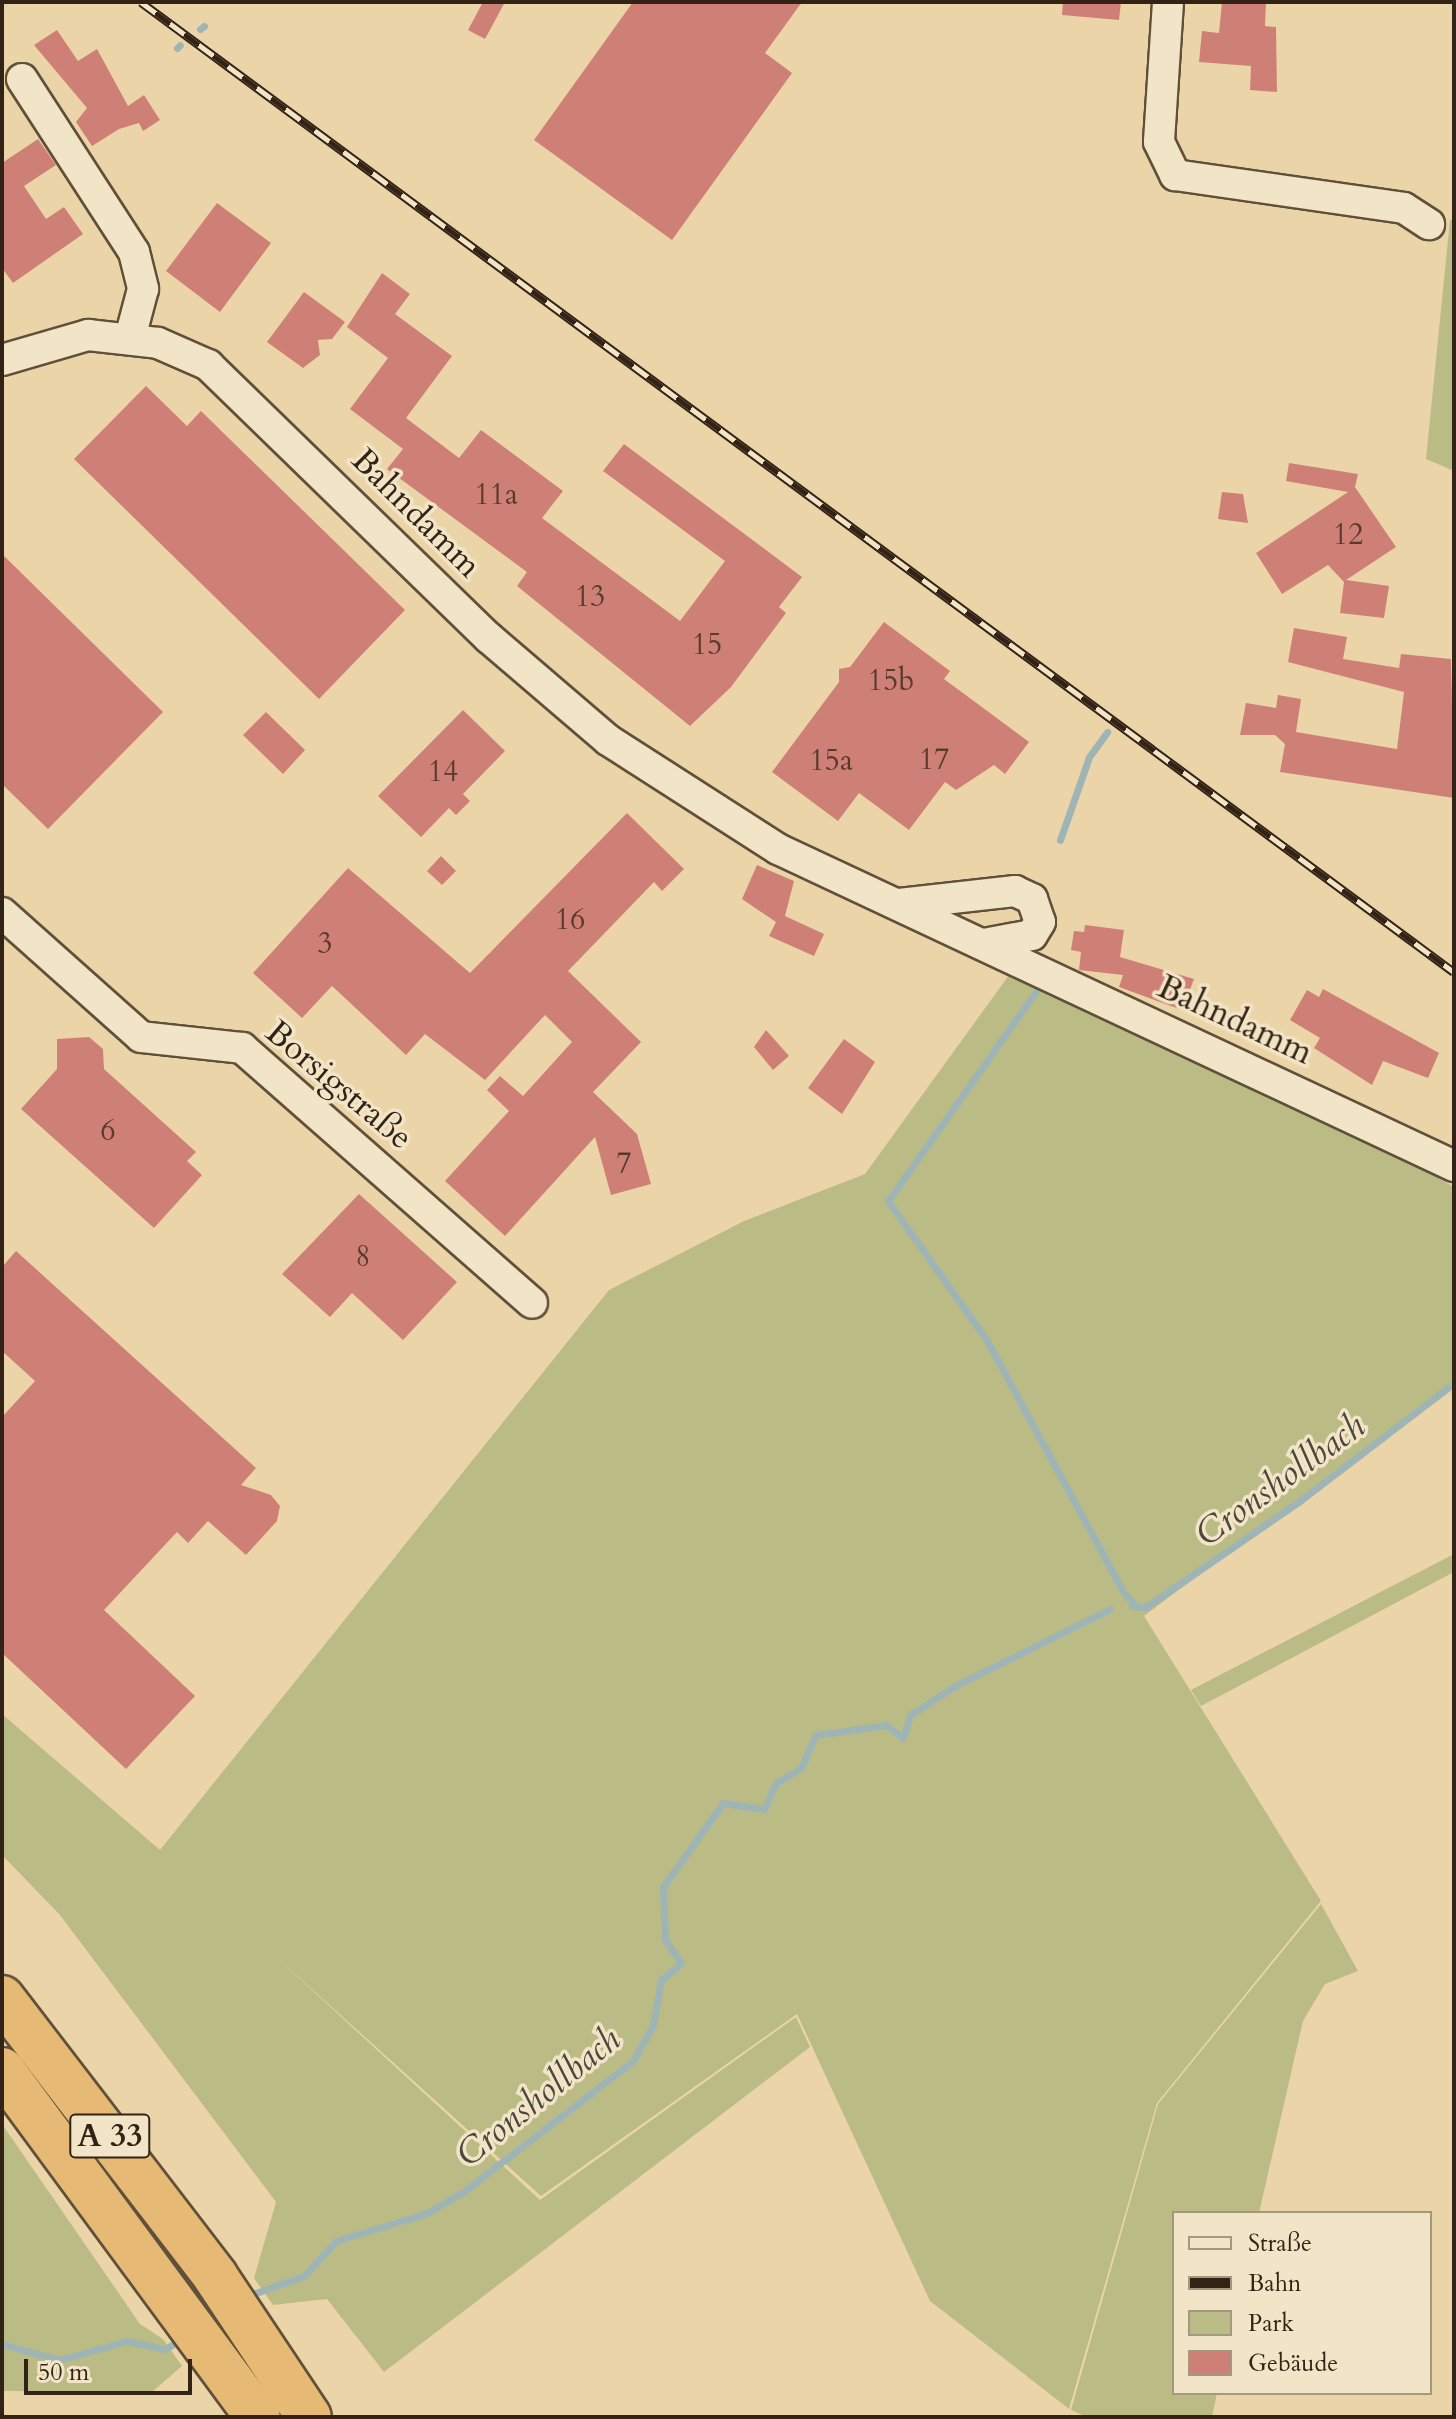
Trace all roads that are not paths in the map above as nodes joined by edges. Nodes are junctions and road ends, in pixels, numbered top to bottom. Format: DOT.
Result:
graph roads {
  1 [pos="1168,2"];
  2 [pos="22,79"];
  3 [pos="1429,224"];
  4 [pos="130,338"];
  5 [pos="2,360"];
  6 [pos="897,904"];
  7 [pos="2,913"];
  8 [pos="984,944"];
  9 [pos="1454,1166"];
  10 [pos="532,1303"];
  11 [pos="2,1998"];
  12 [pos="2,2070"];
  13 [pos="247,2360"];
  14 [pos="258,2417"];
  15 [pos="309,2417"];
  1 -- 3 [label="street"];
  2 -- 4 [label="street"];
  4 -- 5 [label="street"];
  4 -- 6 [label="street, Bahndamm"];
  6 -- 8 [label="street, Bahndamm"];
  6 -- 8 [label="street"];
  7 -- 10 [label="street, Borsigstraße"];
  8 -- 9 [label="street, Bahndamm"];
  11 -- 13 [label="highway, A 33"];
  12 -- 13 [label="highway, A 33"];
  13 -- 14 [label="highway, A 33"];
  13 -- 15 [label="highway, A 33"];
}
